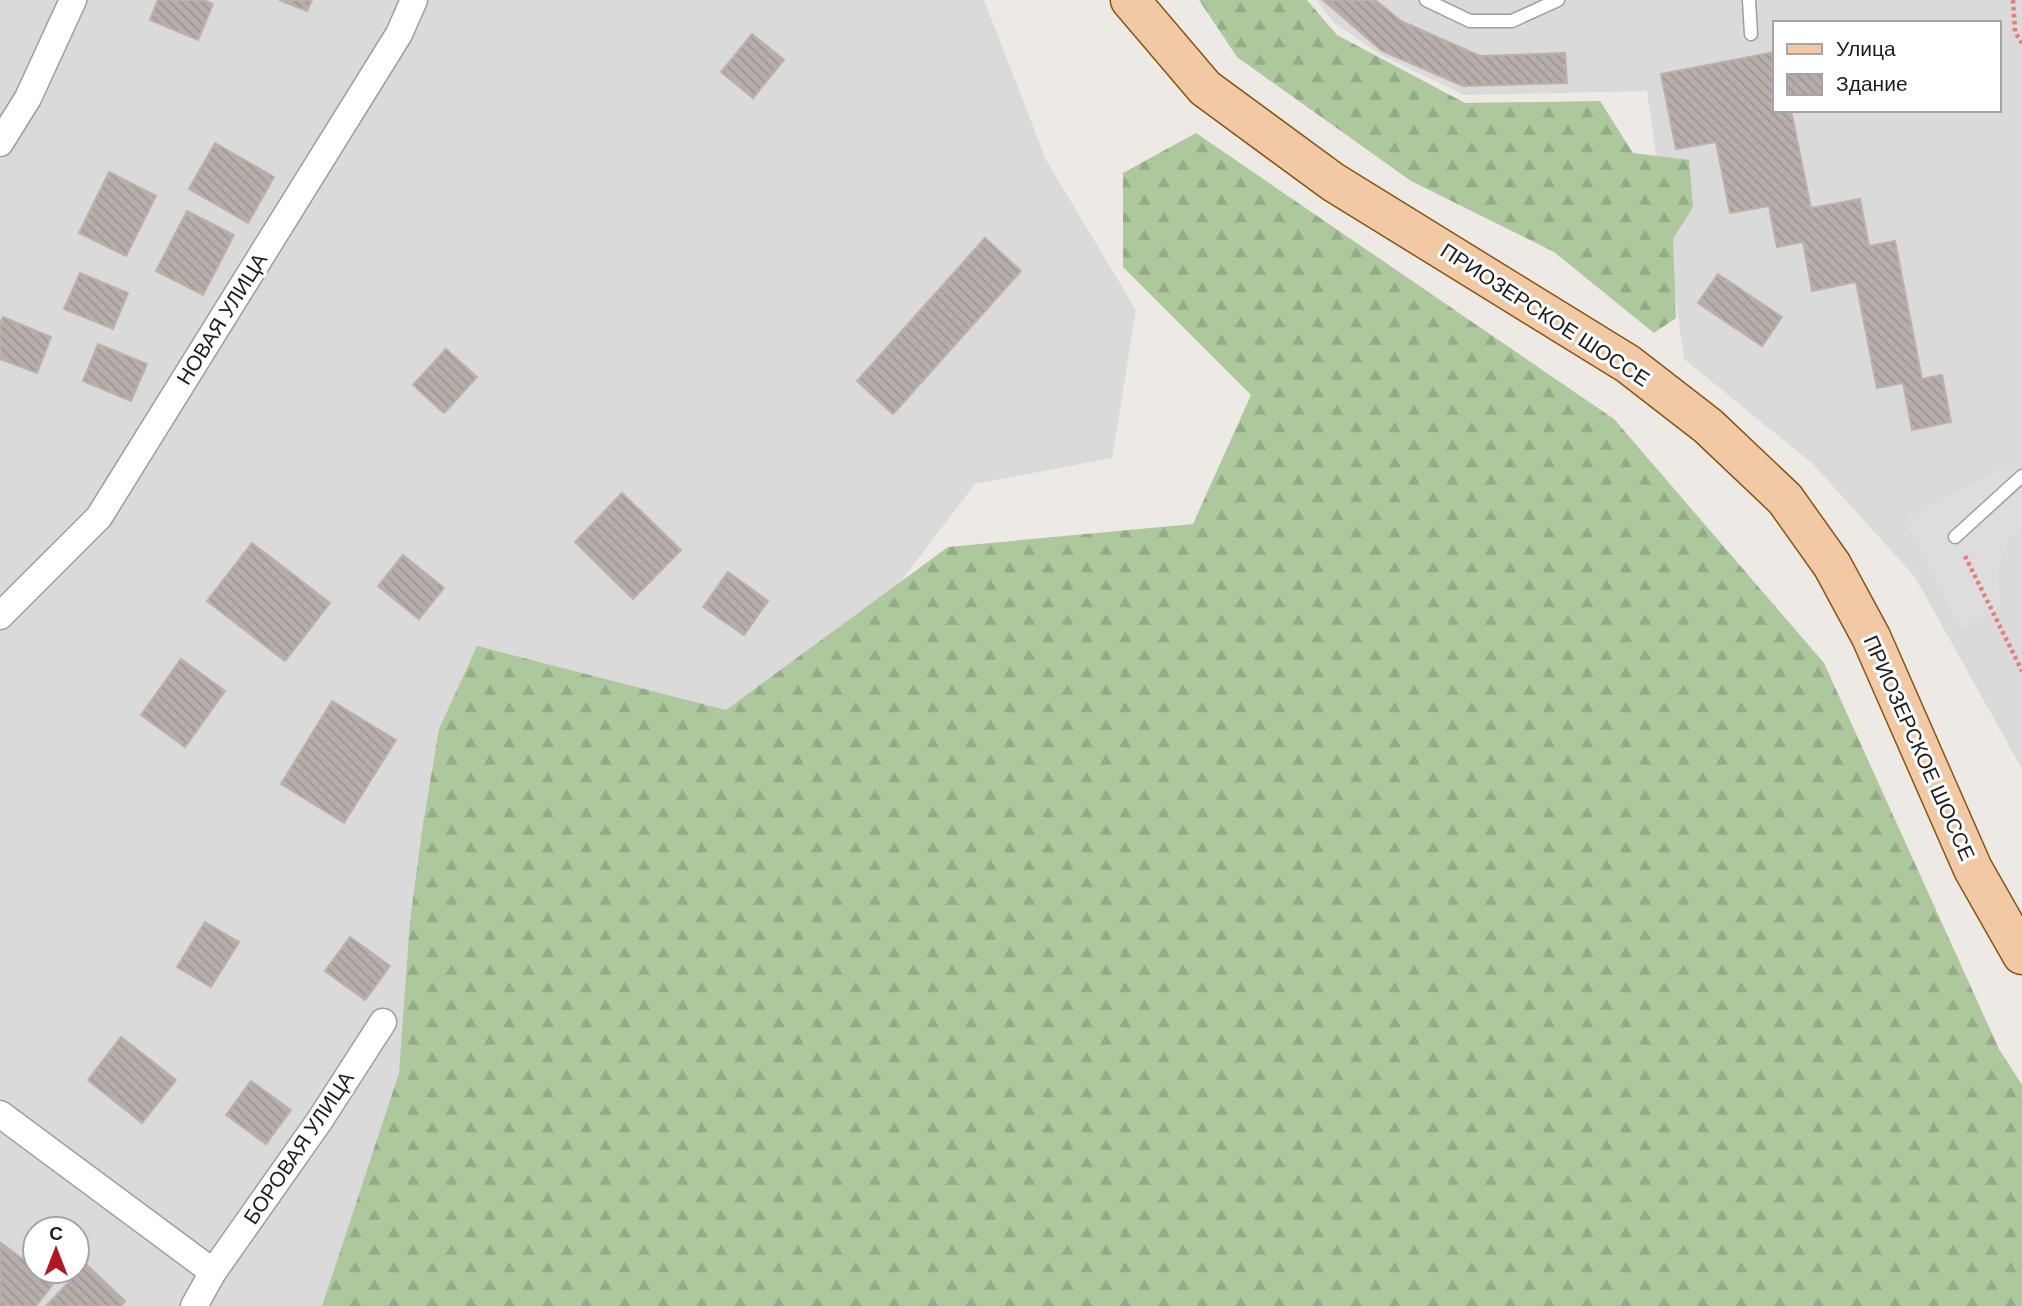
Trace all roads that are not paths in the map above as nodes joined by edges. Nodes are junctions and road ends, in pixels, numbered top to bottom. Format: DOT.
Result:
graph roads {
  1 [pos="73,0"];
  2 [pos="414,0"];
  3 [pos="1130,0"];
  4 [pos="1426,0"];
  5 [pos="1558,0"];
  6 [pos="1749,0"];
  7 [pos="1751,34"];
  8 [pos="0,143"];
  9 [pos="2022,475"];
  10 [pos="1955,537"];
  11 [pos="0,616"];
  12 [pos="2022,955"];
  13 [pos="383,1022"];
  14 [pos="0,1114"];
  15 [pos="213,1272"];
  16 [pos="194,1306"];
  1 -- 8 [label="street"];
  2 -- 11 [label="street, НОВАЯ УЛИЦА"];
  3 -- 12 [label="main road, ПРИОЗЕРСКОЕ ШОССЕ"];
  4 -- 5 [label="lane"];
  6 -- 7 [label="lane"];
  9 -- 10 [label="lane"];
  13 -- 15 [label="street, БОРОВАЯ УЛИЦА"];
  14 -- 15 [label="street"];
  15 -- 16 [label="street, БОРОВАЯ УЛИЦА"];
}
